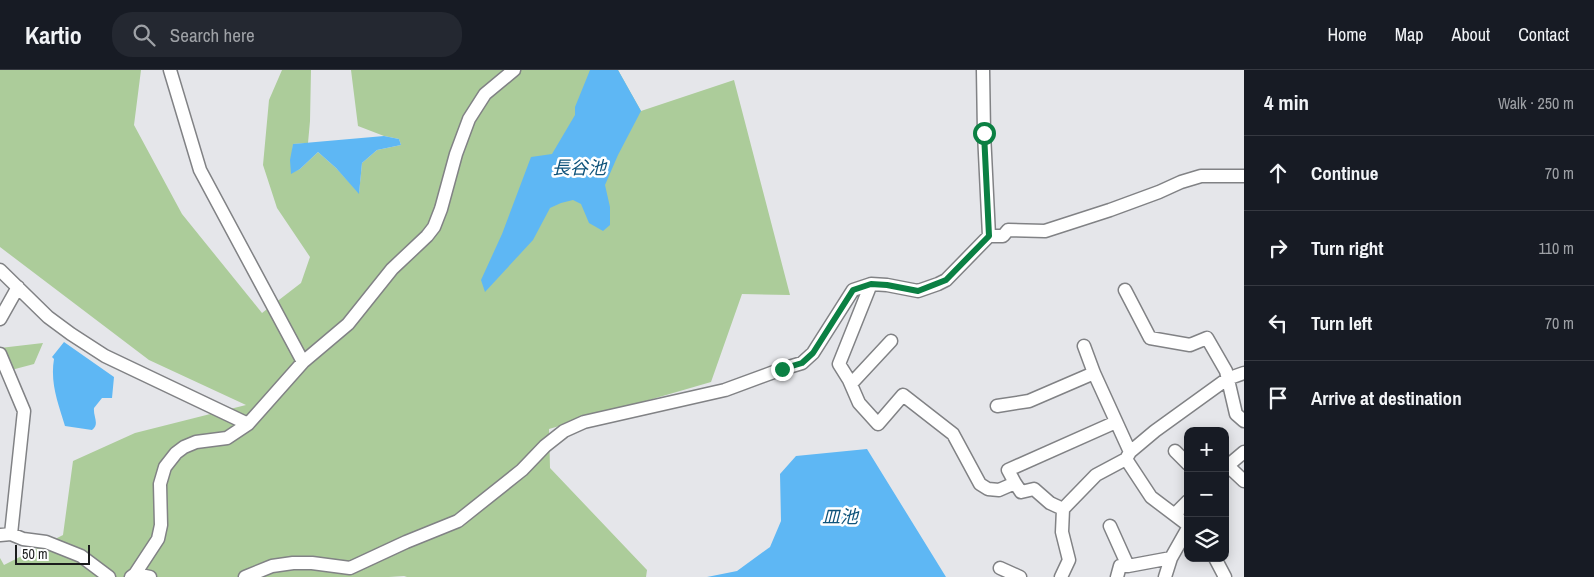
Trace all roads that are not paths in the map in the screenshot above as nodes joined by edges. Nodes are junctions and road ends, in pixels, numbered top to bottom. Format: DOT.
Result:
graph roads {
  1 [pos="170,70"];
  2 [pos="514,70"];
  3 [pos="983,70"];
  4 [pos="1244,176"];
  5 [pos="989,236"];
  6 [pos="0,270"];
  7 [pos="871,284"];
  8 [pos="18,287"];
  9 [pos="1125,290"];
  10 [pos="0,319"];
  11 [pos="891,340"];
  12 [pos="1084,346"];
  13 [pos="0,354"];
  14 [pos="302,362"];
  15 [pos="1094,373"];
  16 [pos="1244,373"];
  17 [pos="1227,379"];
  18 [pos="851,384"];
  19 [pos="996,406"];
  20 [pos="1244,421"];
  21 [pos="1116,422"];
  22 [pos="248,424"];
  23 [pos="1175,451"];
  24 [pos="1244,452"];
  25 [pos="1128,456"];
  26 [pos="1184,460"];
  27 [pos="1229,465"];
  28 [pos="1229,469"];
  29 [pos="1244,481"];
  30 [pos="1015,483"];
  31 [pos="1184,505"];
  32 [pos="1063,509"];
  33 [pos="1174,514"];
  34 [pos="1184,523"];
  35 [pos="1110,526"];
  36 [pos="1184,534"];
  37 [pos="5,535"];
  38 [pos="1171,558"];
  39 [pos="1217,562"];
  40 [pos="1128,566"];
  41 [pos="1000,568"];
  42 [pos="133,575"];
  43 [pos="109,577"];
  44 [pos="150,577"];
  45 [pos="245,577"];
  46 [pos="1020,577"];
  47 [pos="1061,577"];
  48 [pos="1117,577"];
  49 [pos="1165,577"];
  50 [pos="1225,577"];
  1 -- 14 [label="street"];
  2 -- 14 [label="street"];
  3 -- 5 [label="street"];
  4 -- 5 [label="street"];
  5 -- 7 [label="street"];
  6 -- 8 [label="street"];
  7 -- 18 [label="street"];
  7 -- 45 [label="street"];
  8 -- 10 [label="street"];
  8 -- 22 [label="street"];
  9 -- 17 [label="street"];
  11 -- 18 [label="street"];
  12 -- 15 [label="street"];
  13 -- 37 [label="street"];
  14 -- 22 [label="street"];
  15 -- 19 [label="street"];
  15 -- 21 [label="street"];
  16 -- 17 [label="street"];
  17 -- 20 [label="street"];
  17 -- 25 [label="street"];
  18 -- 30 [label="street"];
  21 -- 25 [label="street"];
  21 -- 30 [label="street"];
  22 -- 42 [label="street"];
  23 -- 26 [label="street"];
  24 -- 27 [label="street"];
  25 -- 32 [label="street"];
  25 -- 33 [label="street"];
  28 -- 29 [label="street"];
  30 -- 32 [label="street"];
  31 -- 33 [label="street"];
  32 -- 47 [label="street"];
  33 -- 34 [label="street"];
  35 -- 40 [label="street"];
  36 -- 38 [label="street"];
  37 -- 43 [label="street"];
  38 -- 40 [label="street"];
  38 -- 49 [label="street"];
  39 -- 50 [label="street"];
  40 -- 48 [label="street"];
  41 -- 46 [label="street"];
  42 -- 44 [label="street"];
}
